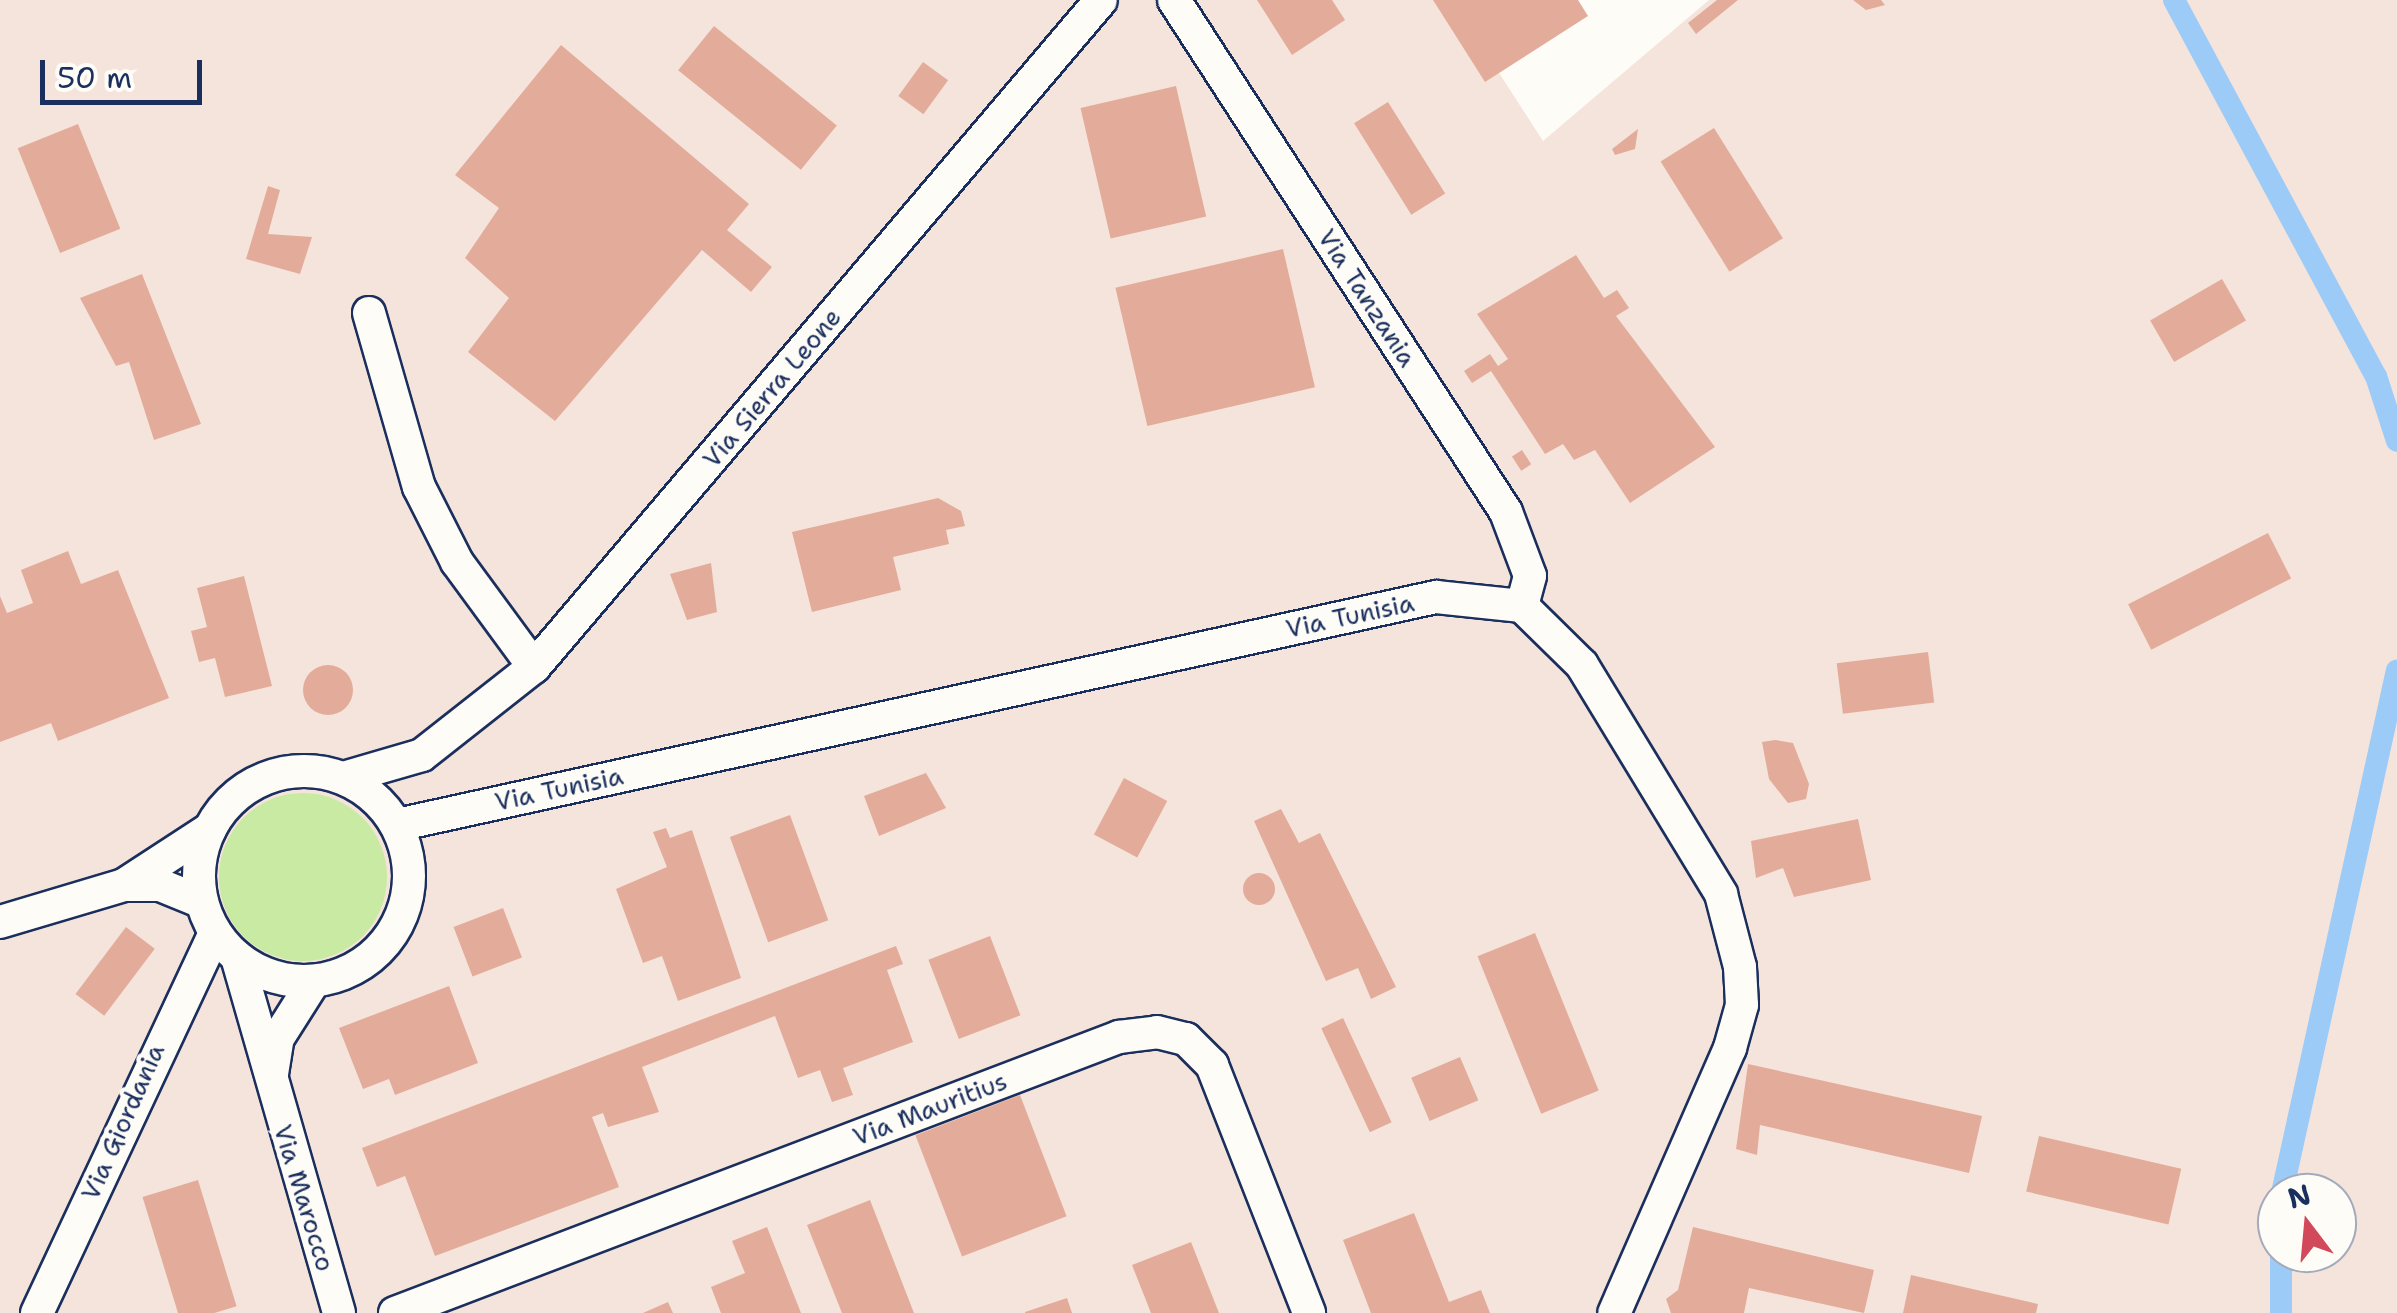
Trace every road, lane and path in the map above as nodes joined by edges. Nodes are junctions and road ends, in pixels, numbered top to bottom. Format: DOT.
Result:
graph roads {
  1 [pos="1102,0"];
  2 [pos="1174,0"];
  3 [pos="369,313"];
  4 [pos="1522,606"];
  5 [pos="534,668"];
  6 [pos="422,754"];
  7 [pos="344,778"];
  8 [pos="391,817"];
  9 [pos="210,829"];
  10 [pos="124,884"];
  11 [pos="202,902"];
  12 [pos="0,920"];
  13 [pos="226,945"];
  14 [pos="314,981"];
  15 [pos="270,1083"];
  16 [pos="37,1313"];
  17 [pos="339,1313"];
  18 [pos="395,1313"];
  19 [pos="1310,1313"];
  20 [pos="1614,1313"];
  1 -- 5 [label="street, Via Sierra Leone"];
  2 -- 4 [label="street, Via Tanzania"];
  3 -- 5 [label="street"];
  4 -- 8 [label="street, Via Tunisia"];
  4 -- 20 [label="street"];
  5 -- 6 [label="street, Via Sierra Leone"];
  6 -- 7 [label="street, Via Sierra Leone"];
  6 -- 8 [label="street, Via Sierra Leone"];
  7 -- 8 [label="street"];
  7 -- 9 [label="street"];
  8 -- 14 [label="street"];
  9 -- 10 [label="street"];
  9 -- 11 [label="street"];
  10 -- 11 [label="street"];
  10 -- 12 [label="street"];
  11 -- 13 [label="street"];
  13 -- 14 [label="street"];
  13 -- 15 [label="street, Via Marocco"];
  13 -- 16 [label="street, Via Giordania"];
  14 -- 15 [label="street, Via Marocco"];
  15 -- 17 [label="street, Via Marocco"];
  18 -- 19 [label="street, Via Mauritius"];
}
